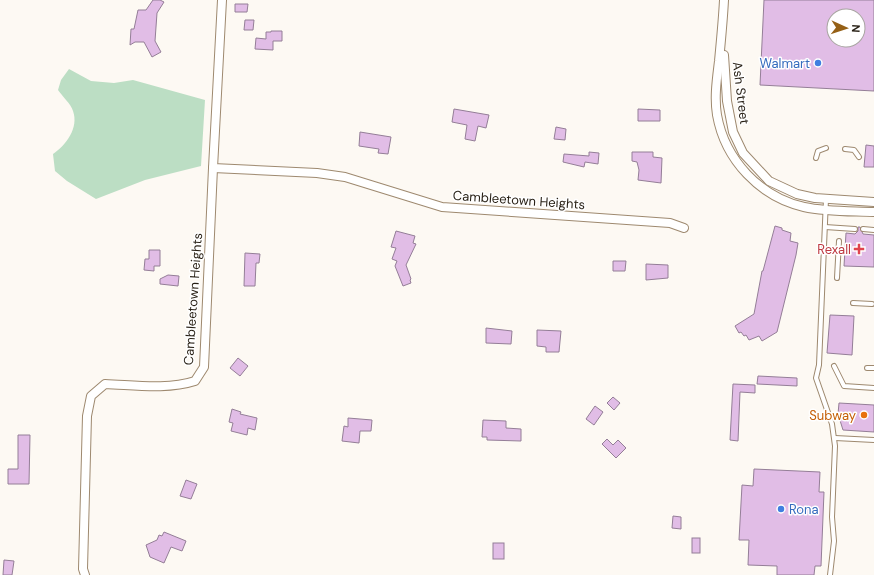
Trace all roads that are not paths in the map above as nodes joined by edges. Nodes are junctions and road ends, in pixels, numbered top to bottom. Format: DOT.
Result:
graph roads {
  1 [pos="222,0"];
  2 [pos="724,0"];
  3 [pos="722,32"];
  4 [pos="826,148"];
  5 [pos="845,149"];
  6 [pos="859,157"];
  7 [pos="816,158"];
  8 [pos="213,168"];
  9 [pos="826,199"];
  10 [pos="874,202"];
  11 [pos="825,210"];
  12 [pos="874,212"];
  13 [pos="825,227"];
  14 [pos="684,228"];
  15 [pos="855,229"];
  16 [pos="863,229"];
  17 [pos="874,230"];
  18 [pos="840,241"];
  19 [pos="837,278"];
  20 [pos="853,303"];
  21 [pos="872,304"];
  22 [pos="834,366"];
  23 [pos="867,368"];
  24 [pos="874,368"];
  25 [pos="874,388"];
  26 [pos="835,438"];
  27 [pos="874,440"];
  28 [pos="85,575"];
  29 [pos="830,575"];
  1 -- 8 [label="street, Cambleetown Heights"];
  2 -- 3 [label="street, Ash Street"];
  3 -- 9 [label="street, Ash Street"];
  3 -- 11 [label="street, Ash Street"];
  4 -- 7 [label="lane"];
  5 -- 6 [label="lane"];
  8 -- 14 [label="street, Cambleetown Heights"];
  8 -- 28 [label="street, Cambleetown Heights"];
  9 -- 10 [label="street, Ash Street"];
  9 -- 11 [label="lane"];
  11 -- 12 [label="street, Ash Street"];
  11 -- 13 [label="lane"];
  13 -- 15 [label="lane"];
  13 -- 26 [label="lane"];
  16 -- 17 [label="lane"];
  18 -- 19 [label="lane"];
  20 -- 21 [label="lane"];
  22 -- 25 [label="lane"];
  23 -- 24 [label="lane"];
  26 -- 27 [label="lane"];
  26 -- 29 [label="lane"];
}
